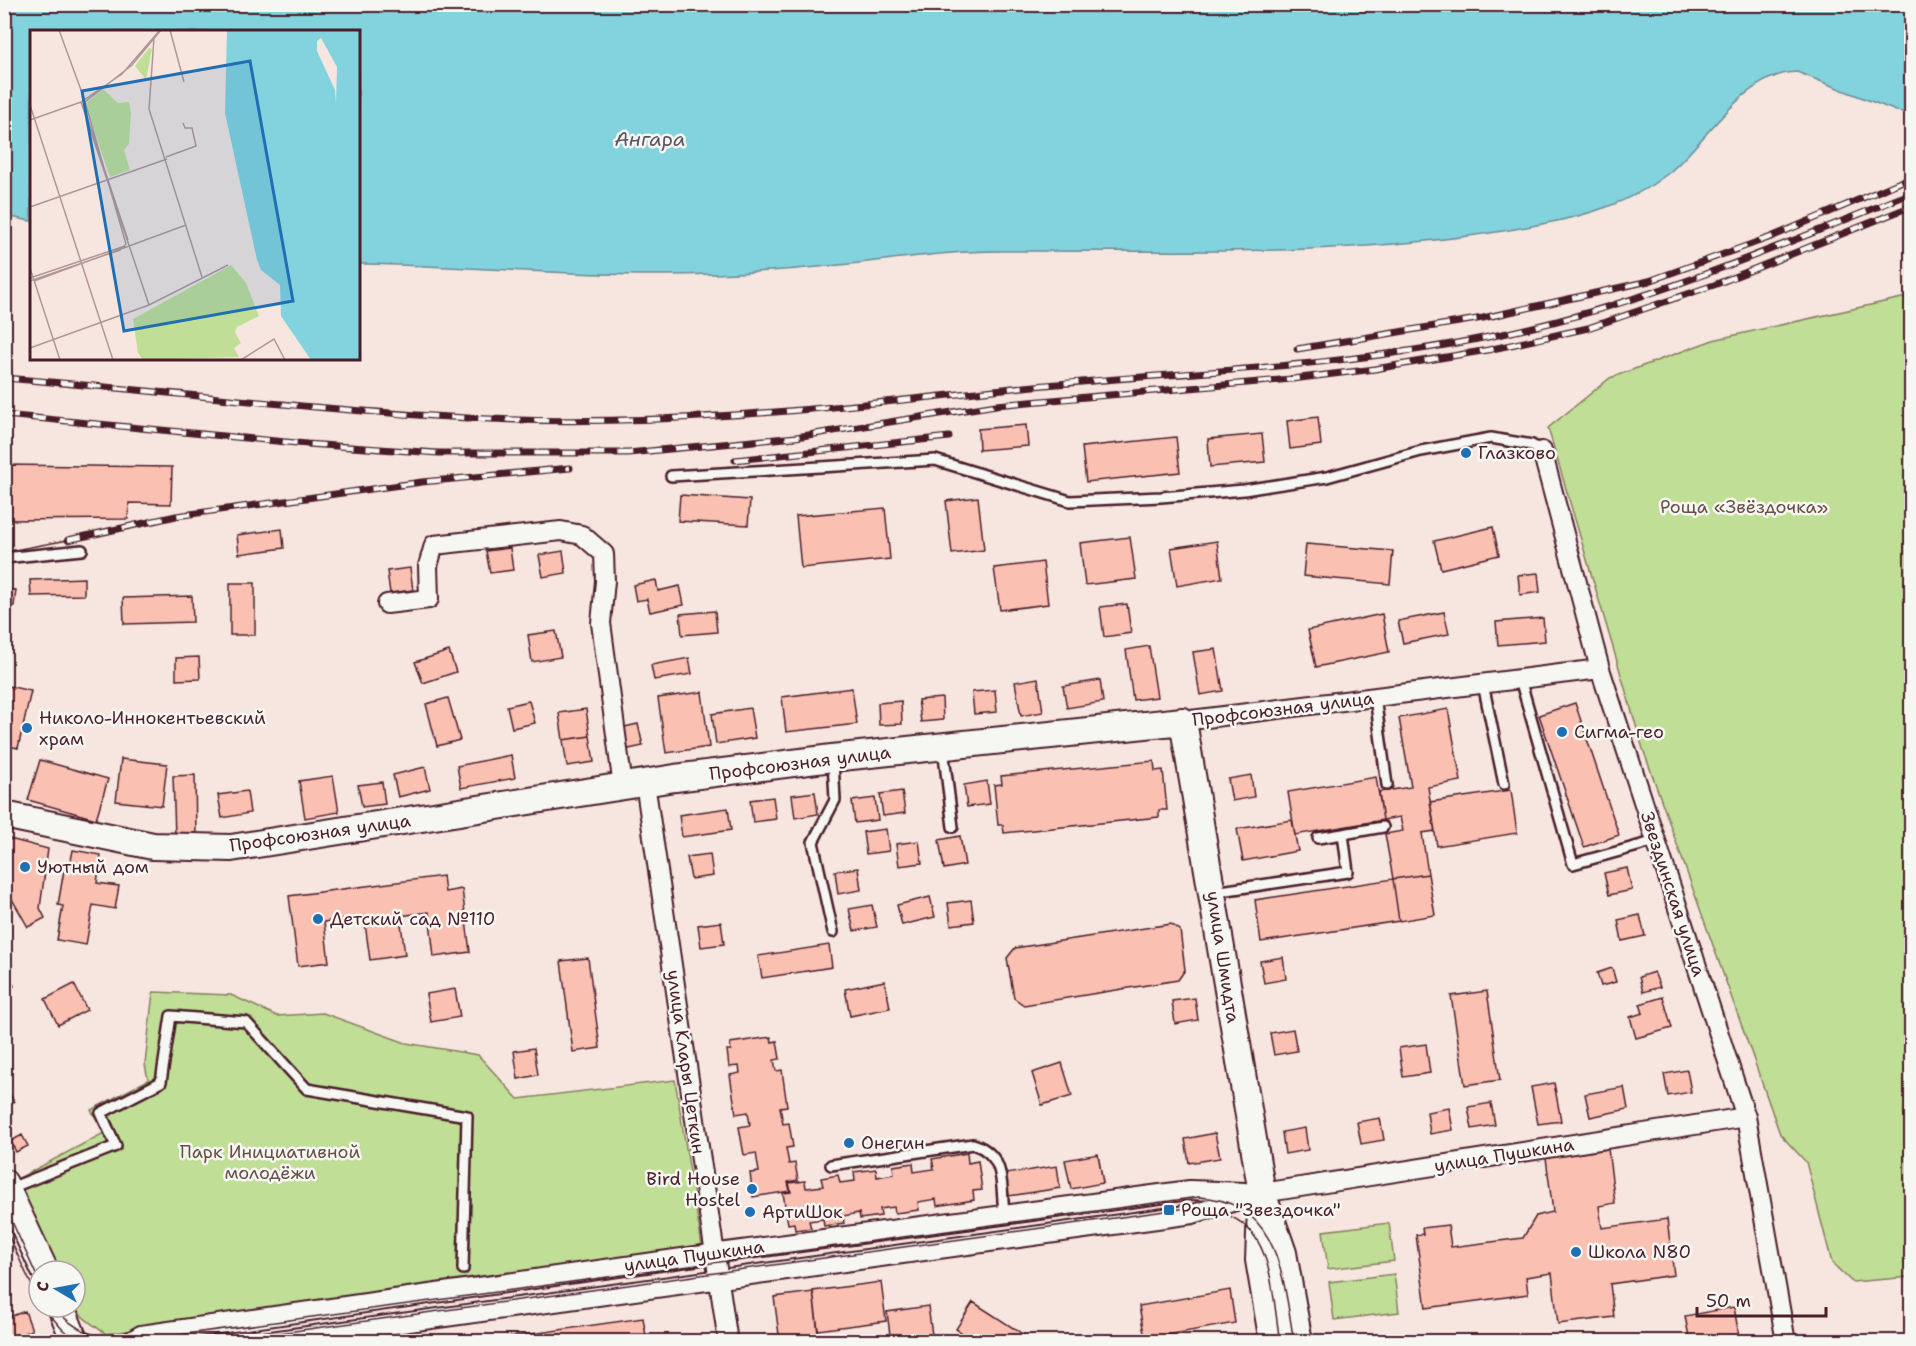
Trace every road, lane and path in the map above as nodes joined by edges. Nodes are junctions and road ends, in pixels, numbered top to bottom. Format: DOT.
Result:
graph roads {
  1 [pos="1542,451"];
  2 [pos="671,476"];
  3 [pos="82,550"];
  4 [pos="4,558"];
  5 [pos="387,604"];
  6 [pos="1600,669"];
  7 [pos="1520,679"];
  8 [pos="1483,684"];
  9 [pos="1375,697"];
  10 [pos="1183,721"];
  11 [pos="943,746"];
  12 [pos="832,758"];
  13 [pos="1504,784"];
  14 [pos="634,785"];
  15 [pos="1387,785"];
  16 [pos="4,814"];
  17 [pos="953,827"];
  18 [pos="1383,827"];
  19 [pos="1343,834"];
  20 [pos="1318,838"];
  21 [pos="1656,841"];
  22 [pos="1212,893"];
  23 [pos="833,932"];
  24 [pos="1746,1117"];
  25 [pos="831,1165"];
  26 [pos="6,1186"];
  27 [pos="1262,1193"];
  28 [pos="1004,1215"];
  29 [pos="714,1253"];
  30 [pos="39,1259"];
  31 [pos="463,1269"];
  32 [pos="718,1280"];
  33 [pos="66,1319"];
  34 [pos="75,1341"];
  35 [pos="129,1341"];
  36 [pos="268,1341"];
  37 [pos="728,1341"];
  38 [pos="1273,1341"];
  39 [pos="1299,1341"];
  40 [pos="1786,1341"];
  1 -- 2 [label="lane"];
  1 -- 6 [label="street, Звездинская улица"];
  3 -- 4 [label="lane"];
  5 -- 14 [label="street, улица Клары Цеткин"];
  6 -- 7 [label="street, Профсоюзная улица"];
  6 -- 21 [label="street, Звездинская улица"];
  7 -- 8 [label="street, Профсоюзная улица"];
  7 -- 21 [label="lane"];
  8 -- 9 [label="street, Профсоюзная улица"];
  8 -- 13 [label="lane"];
  9 -- 10 [label="street, Профсоюзная улица"];
  9 -- 15 [label="lane"];
  10 -- 11 [label="street, Профсоюзная улица"];
  10 -- 22 [label="street, улица Шмидта"];
  11 -- 12 [label="street, Профсоюзная улица"];
  11 -- 17 [label="lane"];
  12 -- 14 [label="street, Профсоюзная улица"];
  12 -- 23 [label="lane"];
  14 -- 16 [label="street, Профсоюзная улица"];
  14 -- 29 [label="street, улица Клары Цеткин"];
  18 -- 19 [label="lane"];
  19 -- 20 [label="lane"];
  19 -- 22 [label="lane"];
  21 -- 24 [label="street, Звездинская улица"];
  22 -- 27 [label="street, улица Шмидта"];
  24 -- 27 [label="street, улица Пушкина"];
  24 -- 40 [label="street, Звездинская улица"];
  25 -- 28 [label="lane"];
  26 -- 30 [label="street"];
  26 -- 31 [label="lane"];
  27 -- 28 [label="street, улица Пушкина"];
  27 -- 32 [label="street, улица Пушкина"];
  27 -- 38 [label="street, улица Шмидта"];
  27 -- 39 [label="street, улица Шмидта"];
  28 -- 29 [label="street, улица Пушкина"];
  29 -- 32 [label="street, улица Клары Цеткин"];
  29 -- 35 [label="street, улица Пушкина"];
  32 -- 36 [label="street, улица Пушкина"];
  32 -- 37 [label="street, улица Клары Цеткин"];
  33 -- 34 [label="street"];
}
